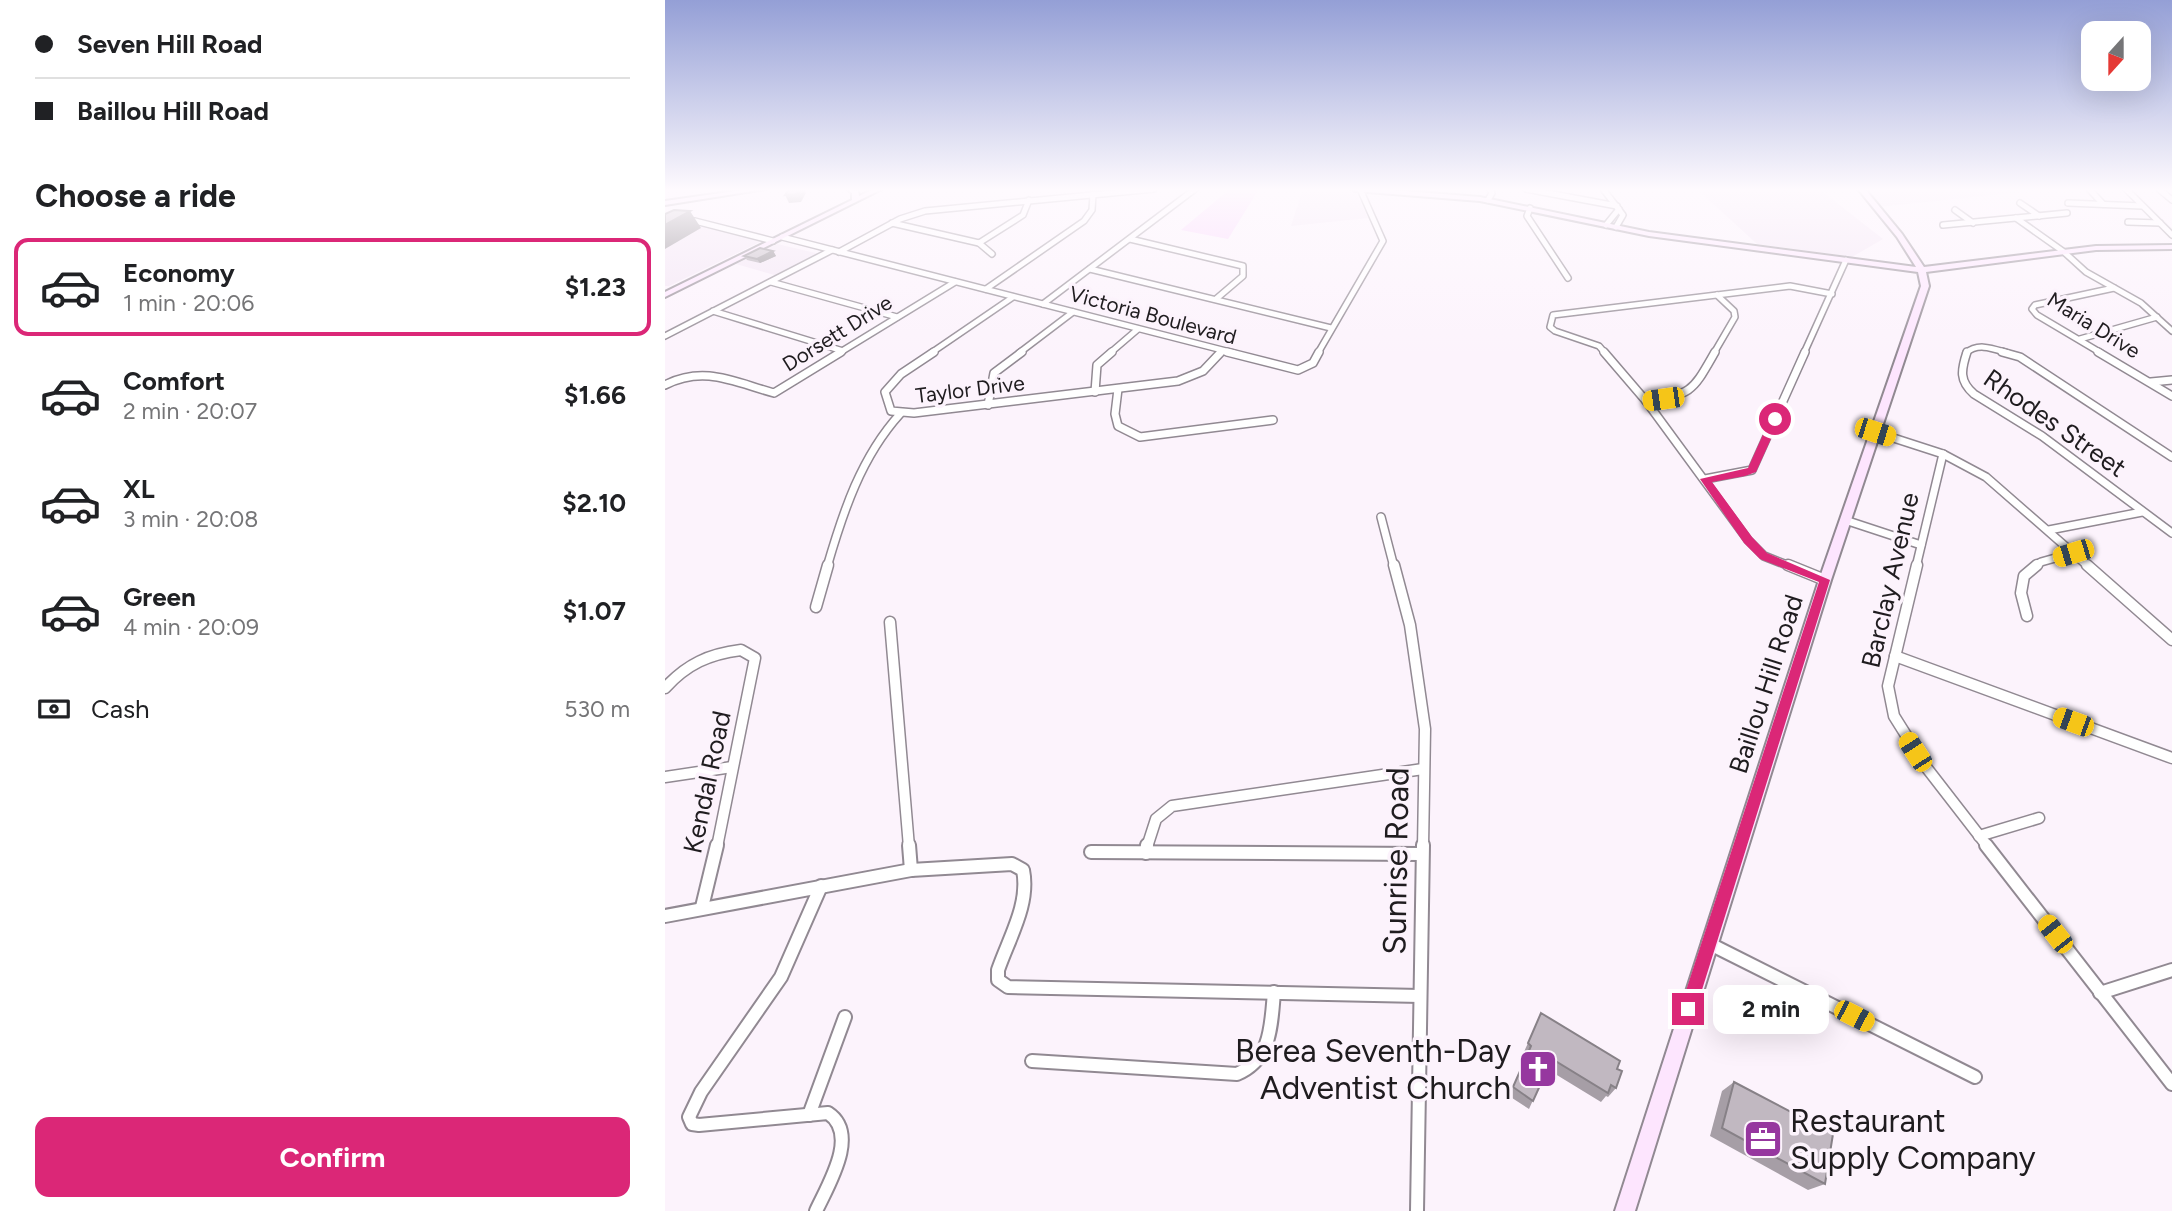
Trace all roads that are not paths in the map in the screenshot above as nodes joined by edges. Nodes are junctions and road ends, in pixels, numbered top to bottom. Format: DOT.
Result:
graph roads {
  1 [pos="764,246"];
  2 [pos="814,246"];
  3 [pos="846,246"];
  4 [pos="982,246"];
  5 [pos="1049,246"];
  6 [pos="1121,246"];
  7 [pos="1157,246"];
  8 [pos="1381,246"];
  9 [pos="1547,246"];
  10 [pos="1734,246"];
  11 [pos="1904,246"];
  12 [pos="2055,246"];
  13 [pos="2172,247"];
  14 [pos="835,251"];
  15 [pos="2064,252"];
  16 [pos="992,254"];
  17 [pos="1846,260"];
  18 [pos="1090,269"];
  19 [pos="1922,270"];
  20 [pos="1568,278"];
  21 [pos="771,282"];
  22 [pos="955,282"];
  23 [pos="2114,288"];
  24 [pos="986,289"];
  25 [pos="1832,294"];
  26 [pos="665,295"];
  27 [pos="1717,295"];
  28 [pos="1013,297"];
  29 [pos="1216,299"];
  30 [pos="1043,304"];
  31 [pos="713,311"];
  32 [pos="1073,313"];
  33 [pos="897,317"];
  34 [pos="2157,317"];
  35 [pos="1331,328"];
  36 [pos="1138,330"];
  37 [pos="2172,331"];
  38 [pos="665,336"];
  39 [pos="2080,339"];
  40 [pos="843,351"];
  41 [pos="1222,351"];
  42 [pos="2172,380"];
  43 [pos="2151,382"];
  44 [pos="665,385"];
  45 [pos="1118,389"];
  46 [pos="1095,392"];
  47 [pos="2172,396"];
  48 [pos="1646,401"];
  49 [pos="988,405"];
  50 [pos="900,414"];
  51 [pos="1273,420"];
  52 [pos="1875,432"];
  53 [pos="1943,454"];
  54 [pos="2172,457"];
  55 [pos="1705,479"];
  56 [pos="2142,512"];
  57 [pos="1381,517"];
  58 [pos="1845,520"];
  59 [pos="2049,530"];
  60 [pos="2172,533"];
  61 [pos="1921,545"];
  62 [pos="2073,553"];
  63 [pos="1825,580"];
  64 [pos="817,607"];
  65 [pos="2027,616"];
  66 [pos="890,622"];
  67 [pos="2172,640"];
  68 [pos="1895,656"];
  69 [pos="665,688"];
  70 [pos="2172,758"];
  71 [pos="731,767"];
  72 [pos="1423,769"];
  73 [pos="665,777"];
  74 [pos="2039,818"];
  75 [pos="1979,836"];
  76 [pos="1091,852"];
  77 [pos="1146,853"];
  78 [pos="1422,854"];
  79 [pos="911,870"];
  80 [pos="821,886"];
  81 [pos="702,907"];
  82 [pos="665,916"];
  83 [pos="1708,943"];
  84 [pos="2172,970"];
  85 [pos="1274,992"];
  86 [pos="2100,993"];
  87 [pos="1420,996"];
  88 [pos="845,1017"];
  89 [pos="1032,1061"];
  90 [pos="1975,1077"];
  91 [pos="2172,1084"];
  92 [pos="809,1115"];
  93 [pos="816,1211"];
  94 [pos="1417,1211"];
  95 [pos="1625,1211"];
  1 -- 26 [label="main road"];
  2 -- 14 [label="street, Victoria Boulevard"];
  3 -- 14 [label="street"];
  4 -- 16 [label="street"];
  5 -- 24 [label="street"];
  6 -- 18 [label="street"];
  7 -- 29 [label="street"];
  8 -- 35 [label="street, Victoria Boulevard"];
  9 -- 20 [label="street"];
  10 -- 17 [label="main road"];
  11 -- 19 [label="main road"];
  12 -- 15 [label="street, Maria Drive"];
  13 -- 15 [label="main road"];
  14 -- 21 [label="street"];
  14 -- 22 [label="street, Victoria Boulevard"];
  15 -- 19 [label="main road"];
  15 -- 23 [label="street, Maria Drive"];
  17 -- 19 [label="main road"];
  17 -- 25 [label="street"];
  18 -- 29 [label="street"];
  18 -- 30 [label="street"];
  19 -- 52 [label="main road, Baillou Hill Road"];
  21 -- 31 [label="street"];
  21 -- 33 [label="street"];
  22 -- 24 [label="street, Victoria Boulevard"];
  22 -- 33 [label="street, Dorsett Drive"];
  23 -- 34 [label="street, Maria Drive"];
  23 -- 39 [label="street, Maria Drive"];
  24 -- 28 [label="street, Victoria Boulevard"];
  25 -- 27 [label="street"];
  25 -- 55 [label="street"];
  27 -- 48 [label="street"];
  27 -- 48 [label="street"];
  28 -- 30 [label="street, Victoria Boulevard"];
  28 -- 50 [label="street, Taylor Drive"];
  29 -- 35 [label="street"];
  30 -- 32 [label="street, Victoria Boulevard"];
  31 -- 38 [label="street"];
  31 -- 40 [label="street"];
  32 -- 36 [label="street, Victoria Boulevard"];
  32 -- 49 [label="street"];
  33 -- 40 [label="street, Dorsett Drive"];
  34 -- 37 [label="street, Maria Drive"];
  34 -- 39 [label="street"];
  35 -- 41 [label="street, Victoria Boulevard"];
  36 -- 41 [label="street, Victoria Boulevard"];
  36 -- 46 [label="street"];
  39 -- 43 [label="street, Maria Drive"];
  40 -- 44 [label="street, Dorsett Drive"];
  41 -- 45 [label="street, Taylor Drive"];
  42 -- 43 [label="street"];
  43 -- 47 [label="street, Maria Drive"];
  45 -- 46 [label="street, Taylor Drive"];
  45 -- 51 [label="street"];
  46 -- 49 [label="street, Taylor Drive"];
  48 -- 55 [label="street"];
  49 -- 50 [label="street, Taylor Drive"];
  50 -- 64 [label="street"];
  52 -- 53 [label="street"];
  52 -- 58 [label="main road, Baillou Hill Road"];
  53 -- 59 [label="street"];
  53 -- 61 [label="street, Barclay Avenue"];
  54 -- 56 [label="street, Rhodes Street"];
  55 -- 63 [label="street"];
  56 -- 59 [label="street"];
  56 -- 60 [label="street, Rhodes Street"];
  57 -- 72 [label="street, Sunrise Road"];
  58 -- 61 [label="street"];
  58 -- 63 [label="main road, Baillou Hill Road"];
  59 -- 62 [label="street"];
  61 -- 68 [label="street, Barclay Avenue"];
  62 -- 65 [label="street"];
  62 -- 67 [label="street"];
  63 -- 83 [label="main road, Baillou Hill Road"];
  66 -- 79 [label="street"];
  68 -- 70 [label="street"];
  68 -- 75 [label="street, Barclay Avenue"];
  69 -- 71 [label="street, Kendal Road"];
  71 -- 73 [label="street"];
  71 -- 81 [label="street, Kendal Road"];
  72 -- 77 [label="street"];
  72 -- 78 [label="street, Sunrise Road"];
  74 -- 75 [label="street"];
  75 -- 86 [label="street, Barclay Avenue"];
  76 -- 77 [label="street"];
  77 -- 78 [label="street"];
  78 -- 87 [label="street, Sunrise Road"];
  79 -- 80 [label="street"];
  79 -- 85 [label="street"];
  80 -- 81 [label="street"];
  80 -- 92 [label="street"];
  81 -- 82 [label="street"];
  83 -- 90 [label="street"];
  83 -- 95 [label="main road, Baillou Hill Road"];
  84 -- 86 [label="street"];
  85 -- 87 [label="street"];
  85 -- 89 [label="street"];
  86 -- 91 [label="street, Barclay Avenue"];
  87 -- 94 [label="street, Sunrise Road"];
  88 -- 92 [label="street"];
  92 -- 93 [label="street"];
}
